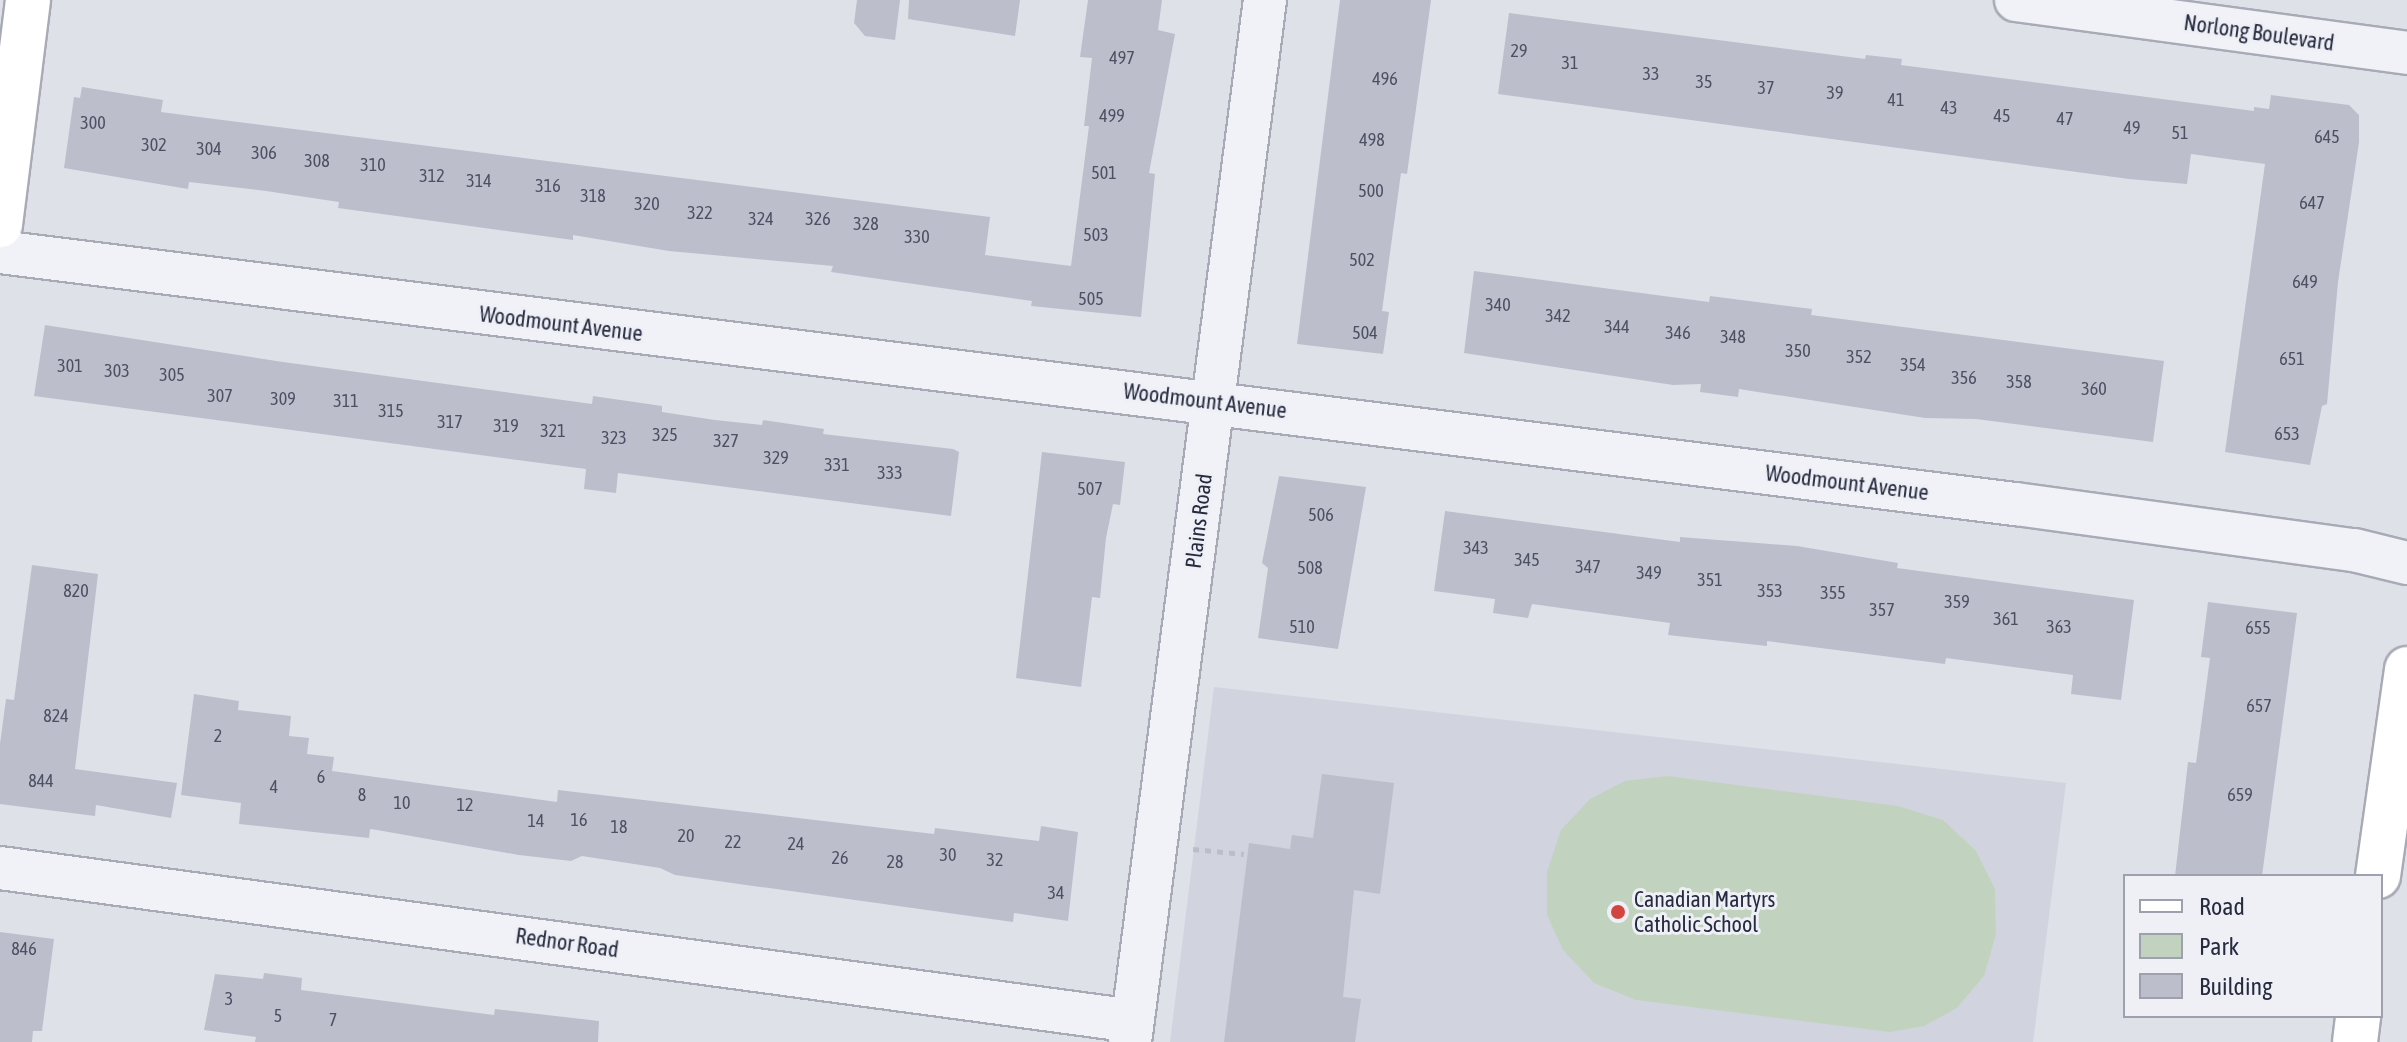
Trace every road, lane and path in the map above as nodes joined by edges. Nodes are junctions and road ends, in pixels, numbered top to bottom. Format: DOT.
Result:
graph roads {
  1 [pos="28,0"];
  2 [pos="1265,0"];
  3 [pos="2016,0"];
  4 [pos="2407,53"];
  5 [pos="0,225"];
  6 [pos="0,252"];
  7 [pos="1214,401"];
  8 [pos="2407,563"];
  9 [pos="2407,669"];
  10 [pos="1188,848"];
  11 [pos="1244,854"];
  12 [pos="0,868"];
  13 [pos="2378,874"];
  14 [pos="2358,1018"];
  15 [pos="1131,1031"];
  16 [pos="2355,1042"];
  1 -- 5 [label="main road"];
  2 -- 7 [label="street, Plains Road"];
  3 -- 4 [label="street, Norlong Boulevard"];
  6 -- 7 [label="street, Woodmount Avenue"];
  7 -- 8 [label="street, Woodmount Avenue"];
  7 -- 15 [label="street, Plains Road"];
  9 -- 13 [label="main road"];
  10 -- 11 [label="path"];
  12 -- 15 [label="street, Rednor Road"];
  14 -- 16 [label="main road"];
}
